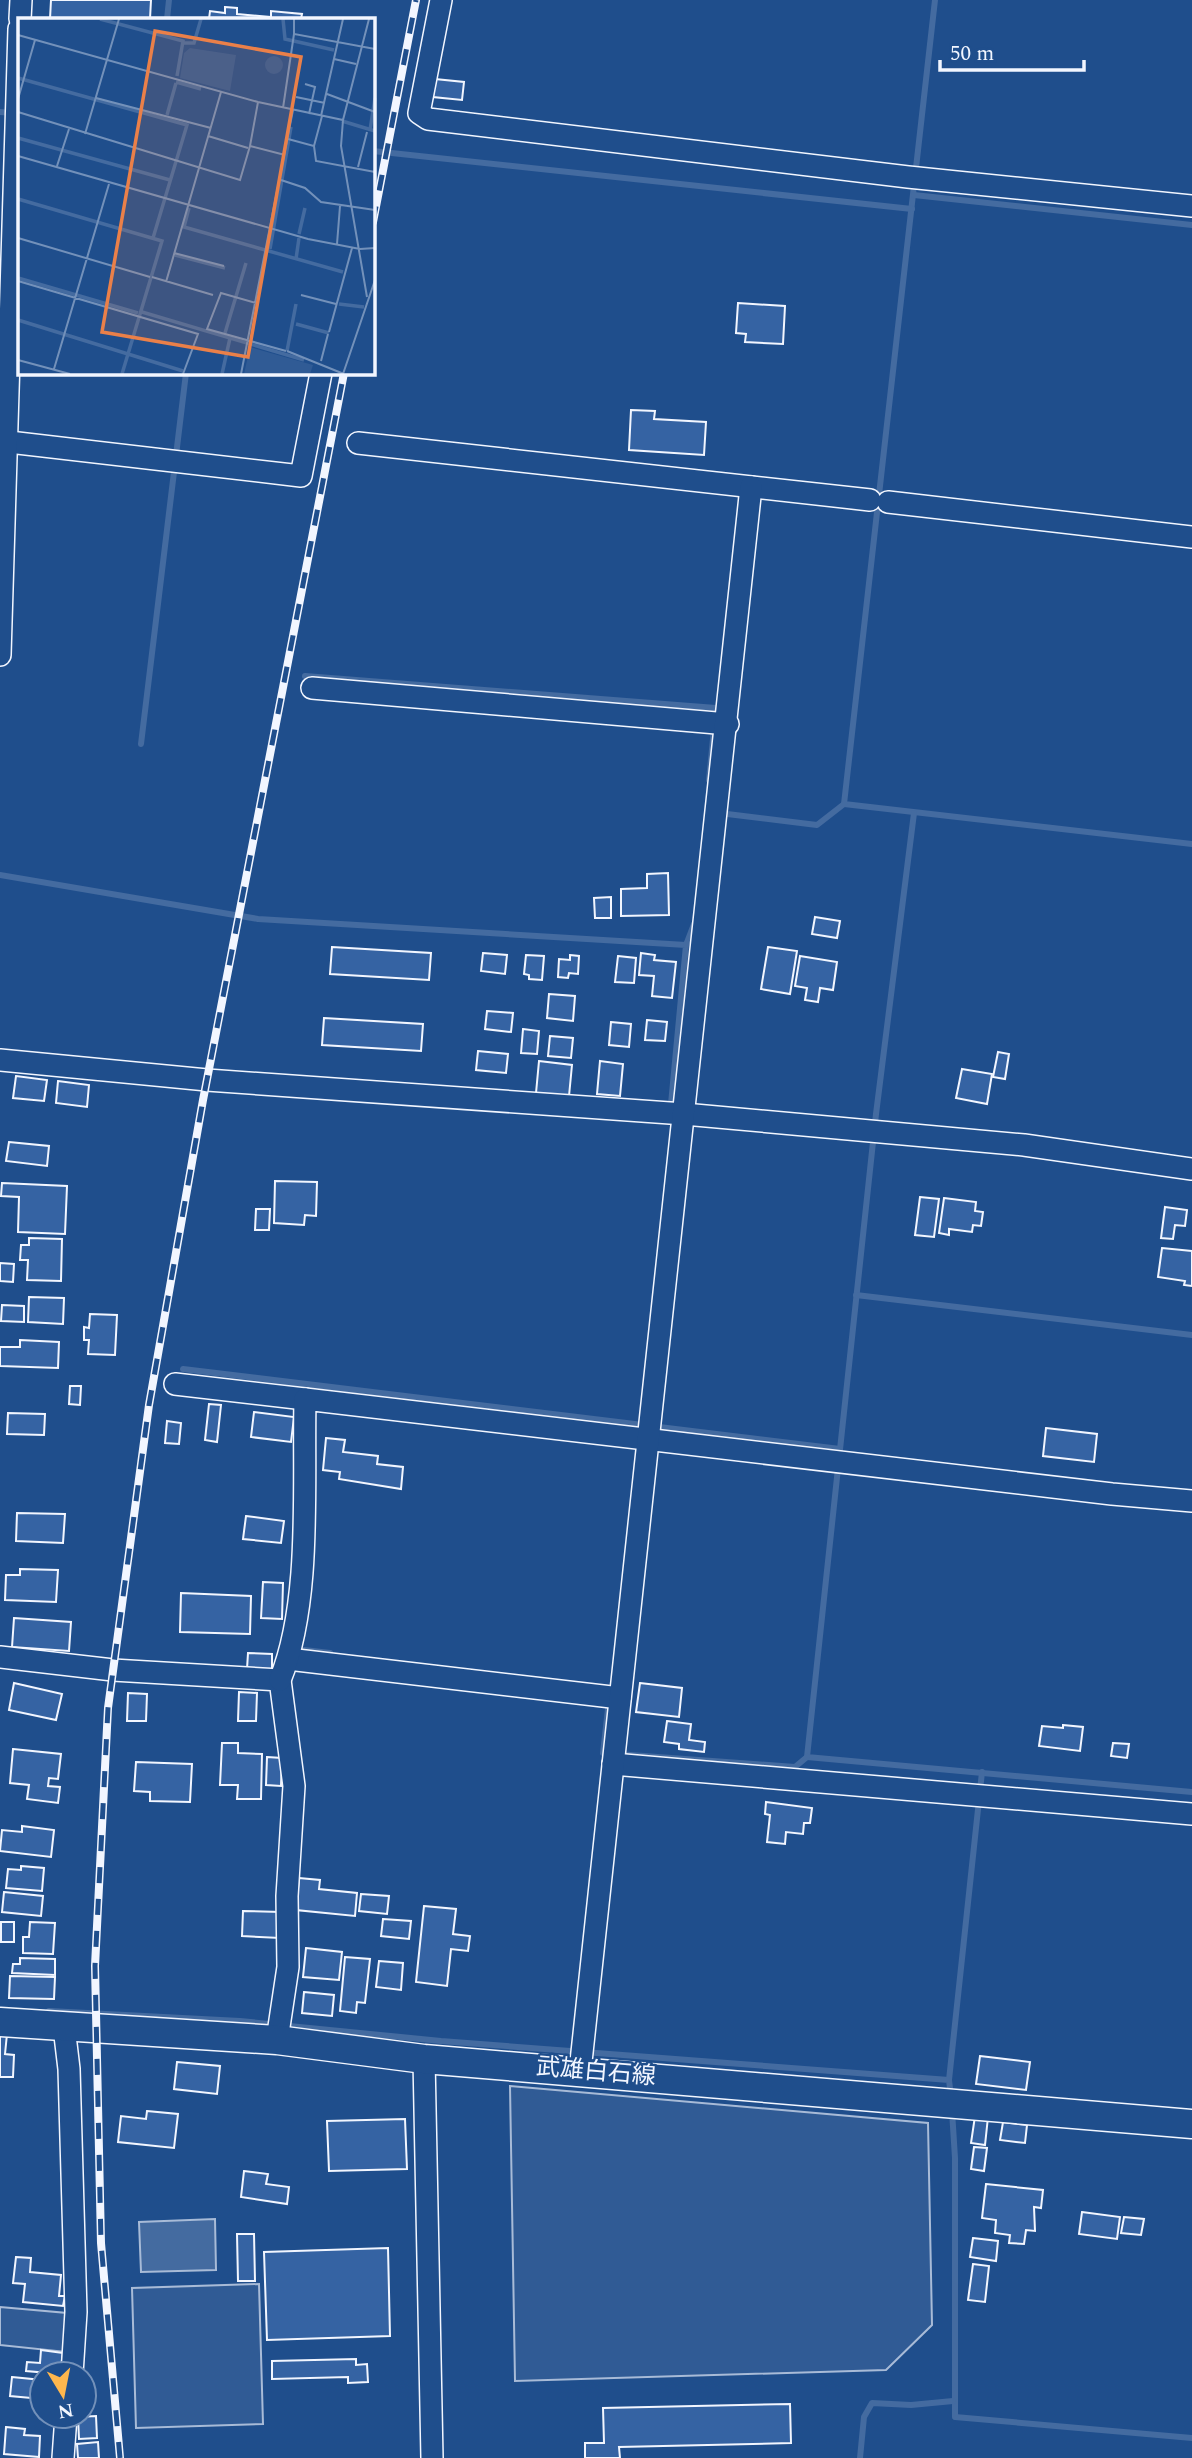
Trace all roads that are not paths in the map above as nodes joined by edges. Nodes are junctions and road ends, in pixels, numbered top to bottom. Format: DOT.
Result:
graph roads {
  1 [pos="20,0"];
  2 [pos="441,0"];
  3 [pos="20,18"];
  4 [pos="18,46"];
  5 [pos="13,129"];
  6 [pos="1192,206"];
  7 [pos="321,374"];
  8 [pos="9,442"];
  9 [pos="358,443"];
  10 [pos="751,487"];
  11 [pos="1192,537"];
  12 [pos="0,655"];
  13 [pos="312,688"];
  14 [pos="718,723"];
  15 [pos="0,1060"];
  16 [pos="684,1114"];
  17 [pos="1192,1169"];
  18 [pos="175,1384"];
  19 [pos="305,1399"];
  20 [pos="649,1430"];
  21 [pos="1192,1500"];
  22 [pos="0,1657"];
  23 [pos="288,1659"];
  24 [pos="280,1680"];
  25 [pos="612,1698"];
  26 [pos="613,1757"];
  27 [pos="1192,1814"];
  28 [pos="0,2022"];
  29 [pos="64,2027"];
  30 [pos="279,2029"];
  31 [pos="424,2059"];
  32 [pos="581,2059"];
  33 [pos="1192,2124"];
  34 [pos="73,2360"];
  35 [pos="65,2430"];
  36 [pos="63,2458"];
  37 [pos="432,2458"];
  1 -- 3 [label="street"];
  2 -- 6 [label="street"];
  4 -- 5 [label="street"];
  5 -- 8 [label="street"];
  7 -- 8 [label="street"];
  8 -- 12 [label="street"];
  9 -- 10 [label="street"];
  10 -- 11 [label="street"];
  10 -- 14 [label="street"];
  13 -- 14 [label="street"];
  14 -- 16 [label="street"];
  15 -- 16 [label="street"];
  16 -- 17 [label="street"];
  16 -- 20 [label="street"];
  18 -- 19 [label="street"];
  19 -- 20 [label="street"];
  19 -- 23 [label="street"];
  20 -- 21 [label="street"];
  20 -- 25 [label="street"];
  22 -- 24 [label="street"];
  23 -- 24 [label="street"];
  23 -- 25 [label="street"];
  24 -- 30 [label="street"];
  25 -- 26 [label="street"];
  26 -- 27 [label="street"];
  26 -- 32 [label="street"];
  28 -- 29 [label="main road, 武雄白石線"];
  29 -- 30 [label="main road, 武雄白石線"];
  29 -- 34 [label="street"];
  30 -- 31 [label="main road, 武雄白石線"];
  31 -- 32 [label="main road, 武雄白石線"];
  31 -- 37 [label="street"];
  32 -- 33 [label="main road, 武雄白石線"];
  35 -- 36 [label="street"];
}
